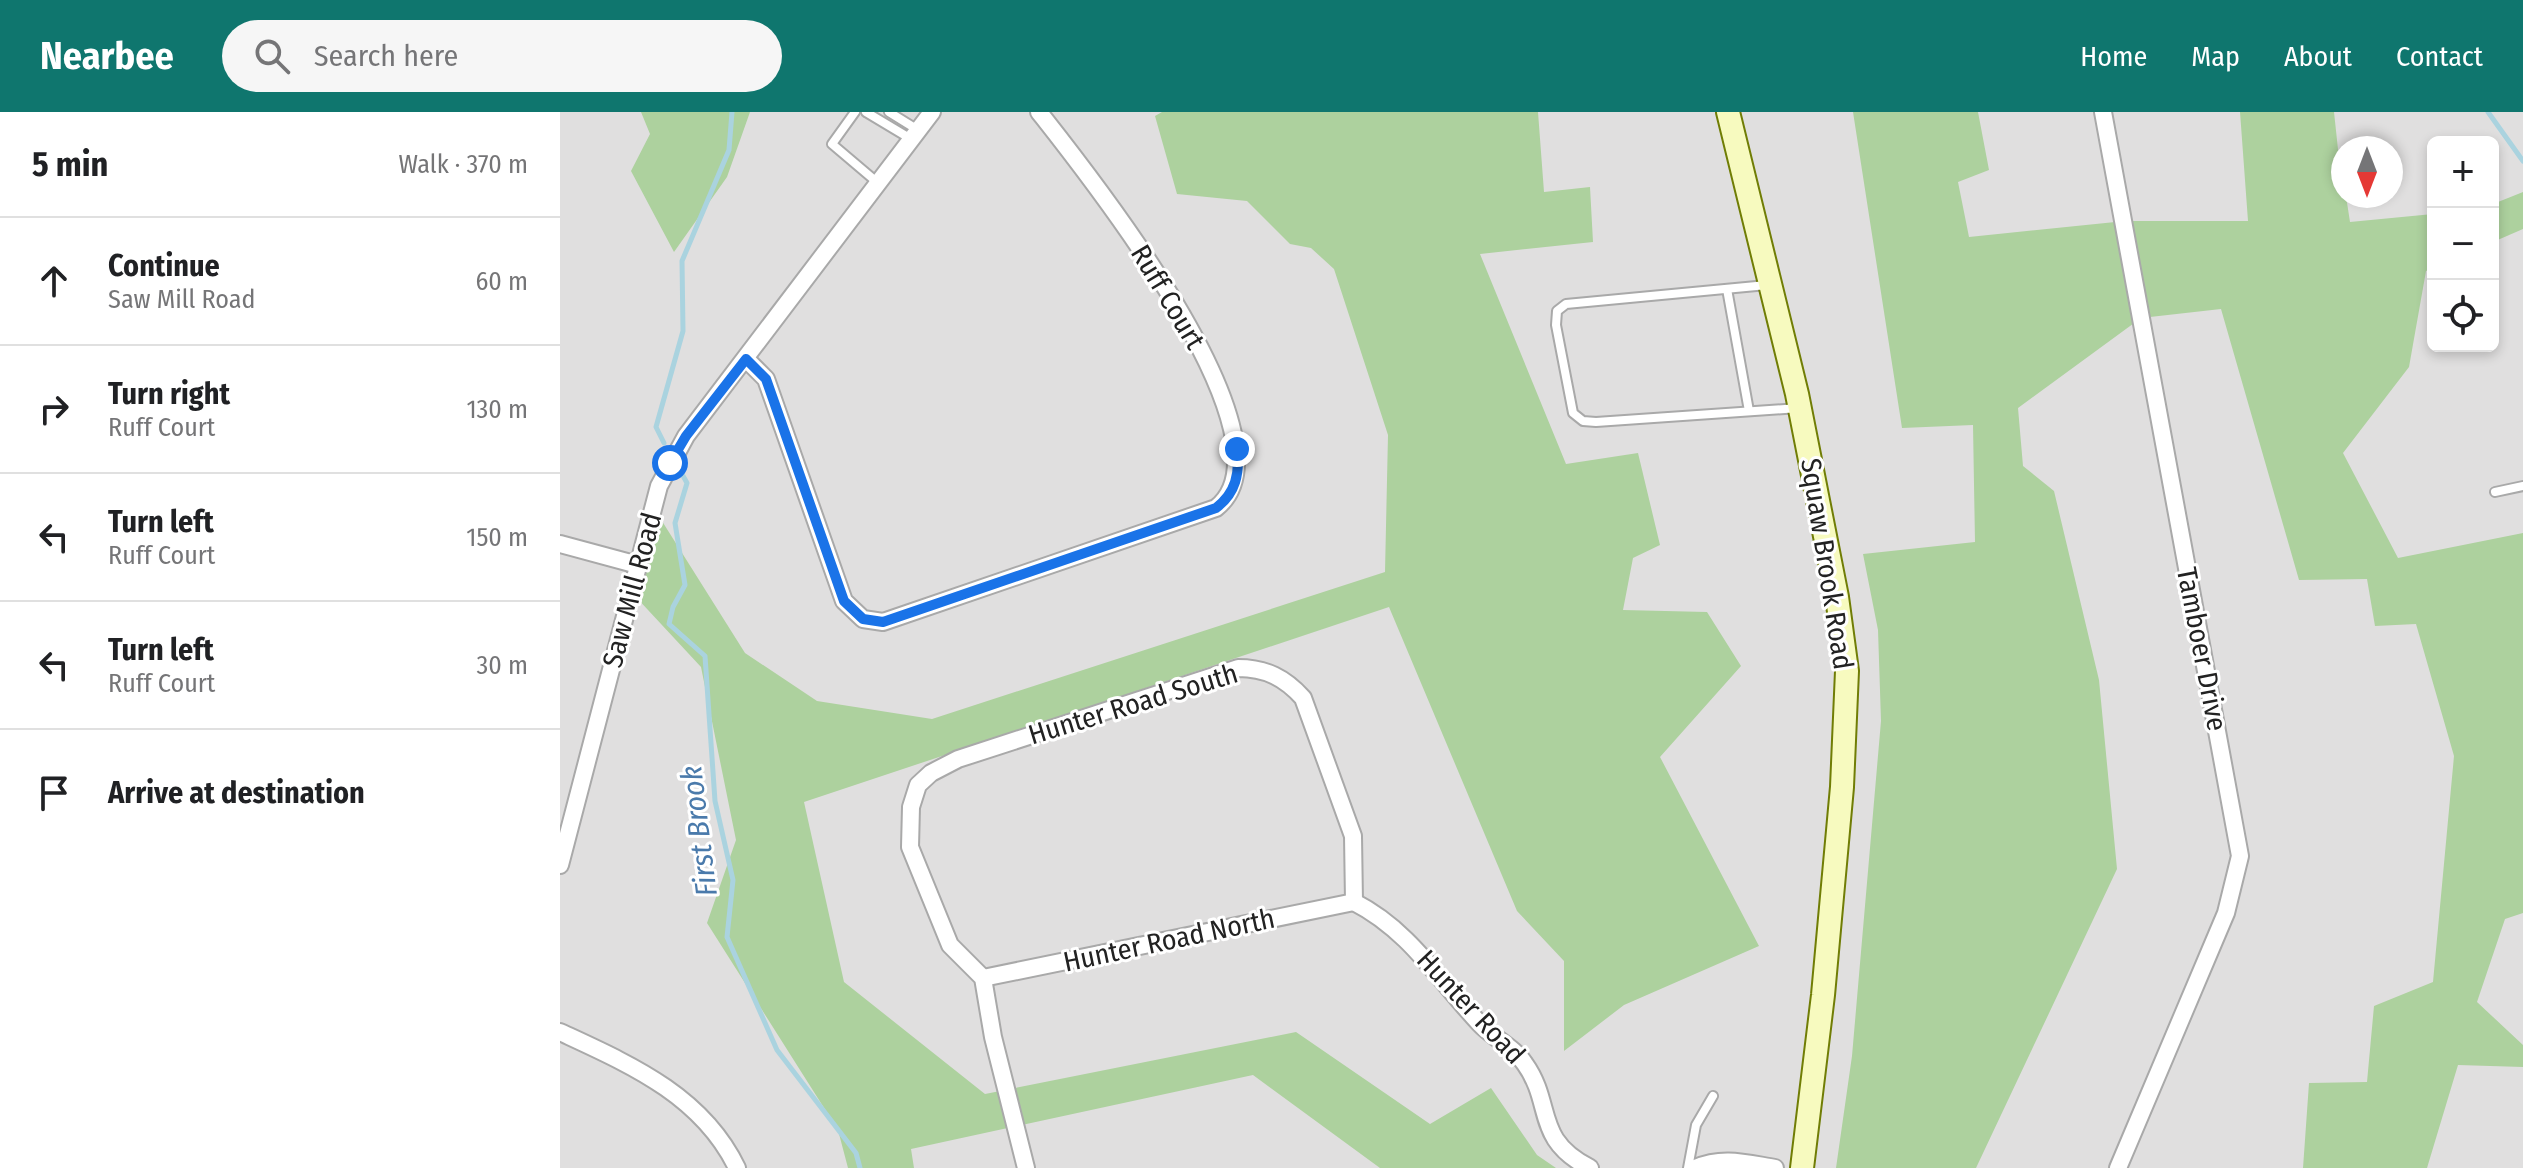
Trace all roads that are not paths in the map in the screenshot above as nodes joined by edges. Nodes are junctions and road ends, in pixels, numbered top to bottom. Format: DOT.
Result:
graph roads {
  1 [pos="855,112"];
  2 [pos="866,112"];
  3 [pos="889,112"];
  4 [pos="932,112"];
  5 [pos="1039,112"];
  6 [pos="1728,112"];
  7 [pos="2103,112"];
  8 [pos="914,135"];
  9 [pos="878,183"];
  10 [pos="1772,285"];
  11 [pos="1727,289"];
  12 [pos="746,359"];
  13 [pos="1800,408"];
  14 [pos="1749,411"];
  15 [pos="2523,486"];
  16 [pos="2495,492"];
  17 [pos="560,544"];
  18 [pos="638,565"];
  19 [pos="560,865"];
  20 [pos="1354,902"];
  21 [pos="983,978"];
  22 [pos="560,1032"];
  23 [pos="1713,1096"];
  24 [pos="737,1168"];
  25 [pos="1026,1168"];
  26 [pos="1590,1168"];
  27 [pos="1688,1168"];
  28 [pos="1695,1168"];
  29 [pos="1775,1168"];
  30 [pos="1802,1168"];
  31 [pos="2118,1168"];
  1 -- 9 [label="lane"];
  2 -- 8 [label="lane"];
  3 -- 8 [label="lane"];
  4 -- 8 [label="street, Saw Mill Road"];
  5 -- 12 [label="street, Ruff Court"];
  6 -- 10 [label="street, Squaw Brook Road"];
  7 -- 31 [label="street, Tamboer Drive"];
  8 -- 9 [label="street, Saw Mill Road"];
  9 -- 12 [label="street, Saw Mill Road"];
  10 -- 11 [label="lane"];
  10 -- 13 [label="street, Squaw Brook Road"];
  11 -- 14 [label="lane"];
  11 -- 14 [label="lane"];
  12 -- 18 [label="street, Saw Mill Road"];
  13 -- 14 [label="lane"];
  13 -- 30 [label="street, Squaw Brook Road"];
  15 -- 16 [label="lane"];
  17 -- 18 [label="street"];
  18 -- 19 [label="street, Saw Mill Road"];
  20 -- 21 [label="street, Hunter Road North"];
  20 -- 21 [label="street, Hunter Road South"];
  20 -- 26 [label="street, Hunter Road"];
  21 -- 25 [label="street"];
  22 -- 24 [label="street"];
  23 -- 27 [label="lane"];
  28 -- 29 [label="street"];
}
